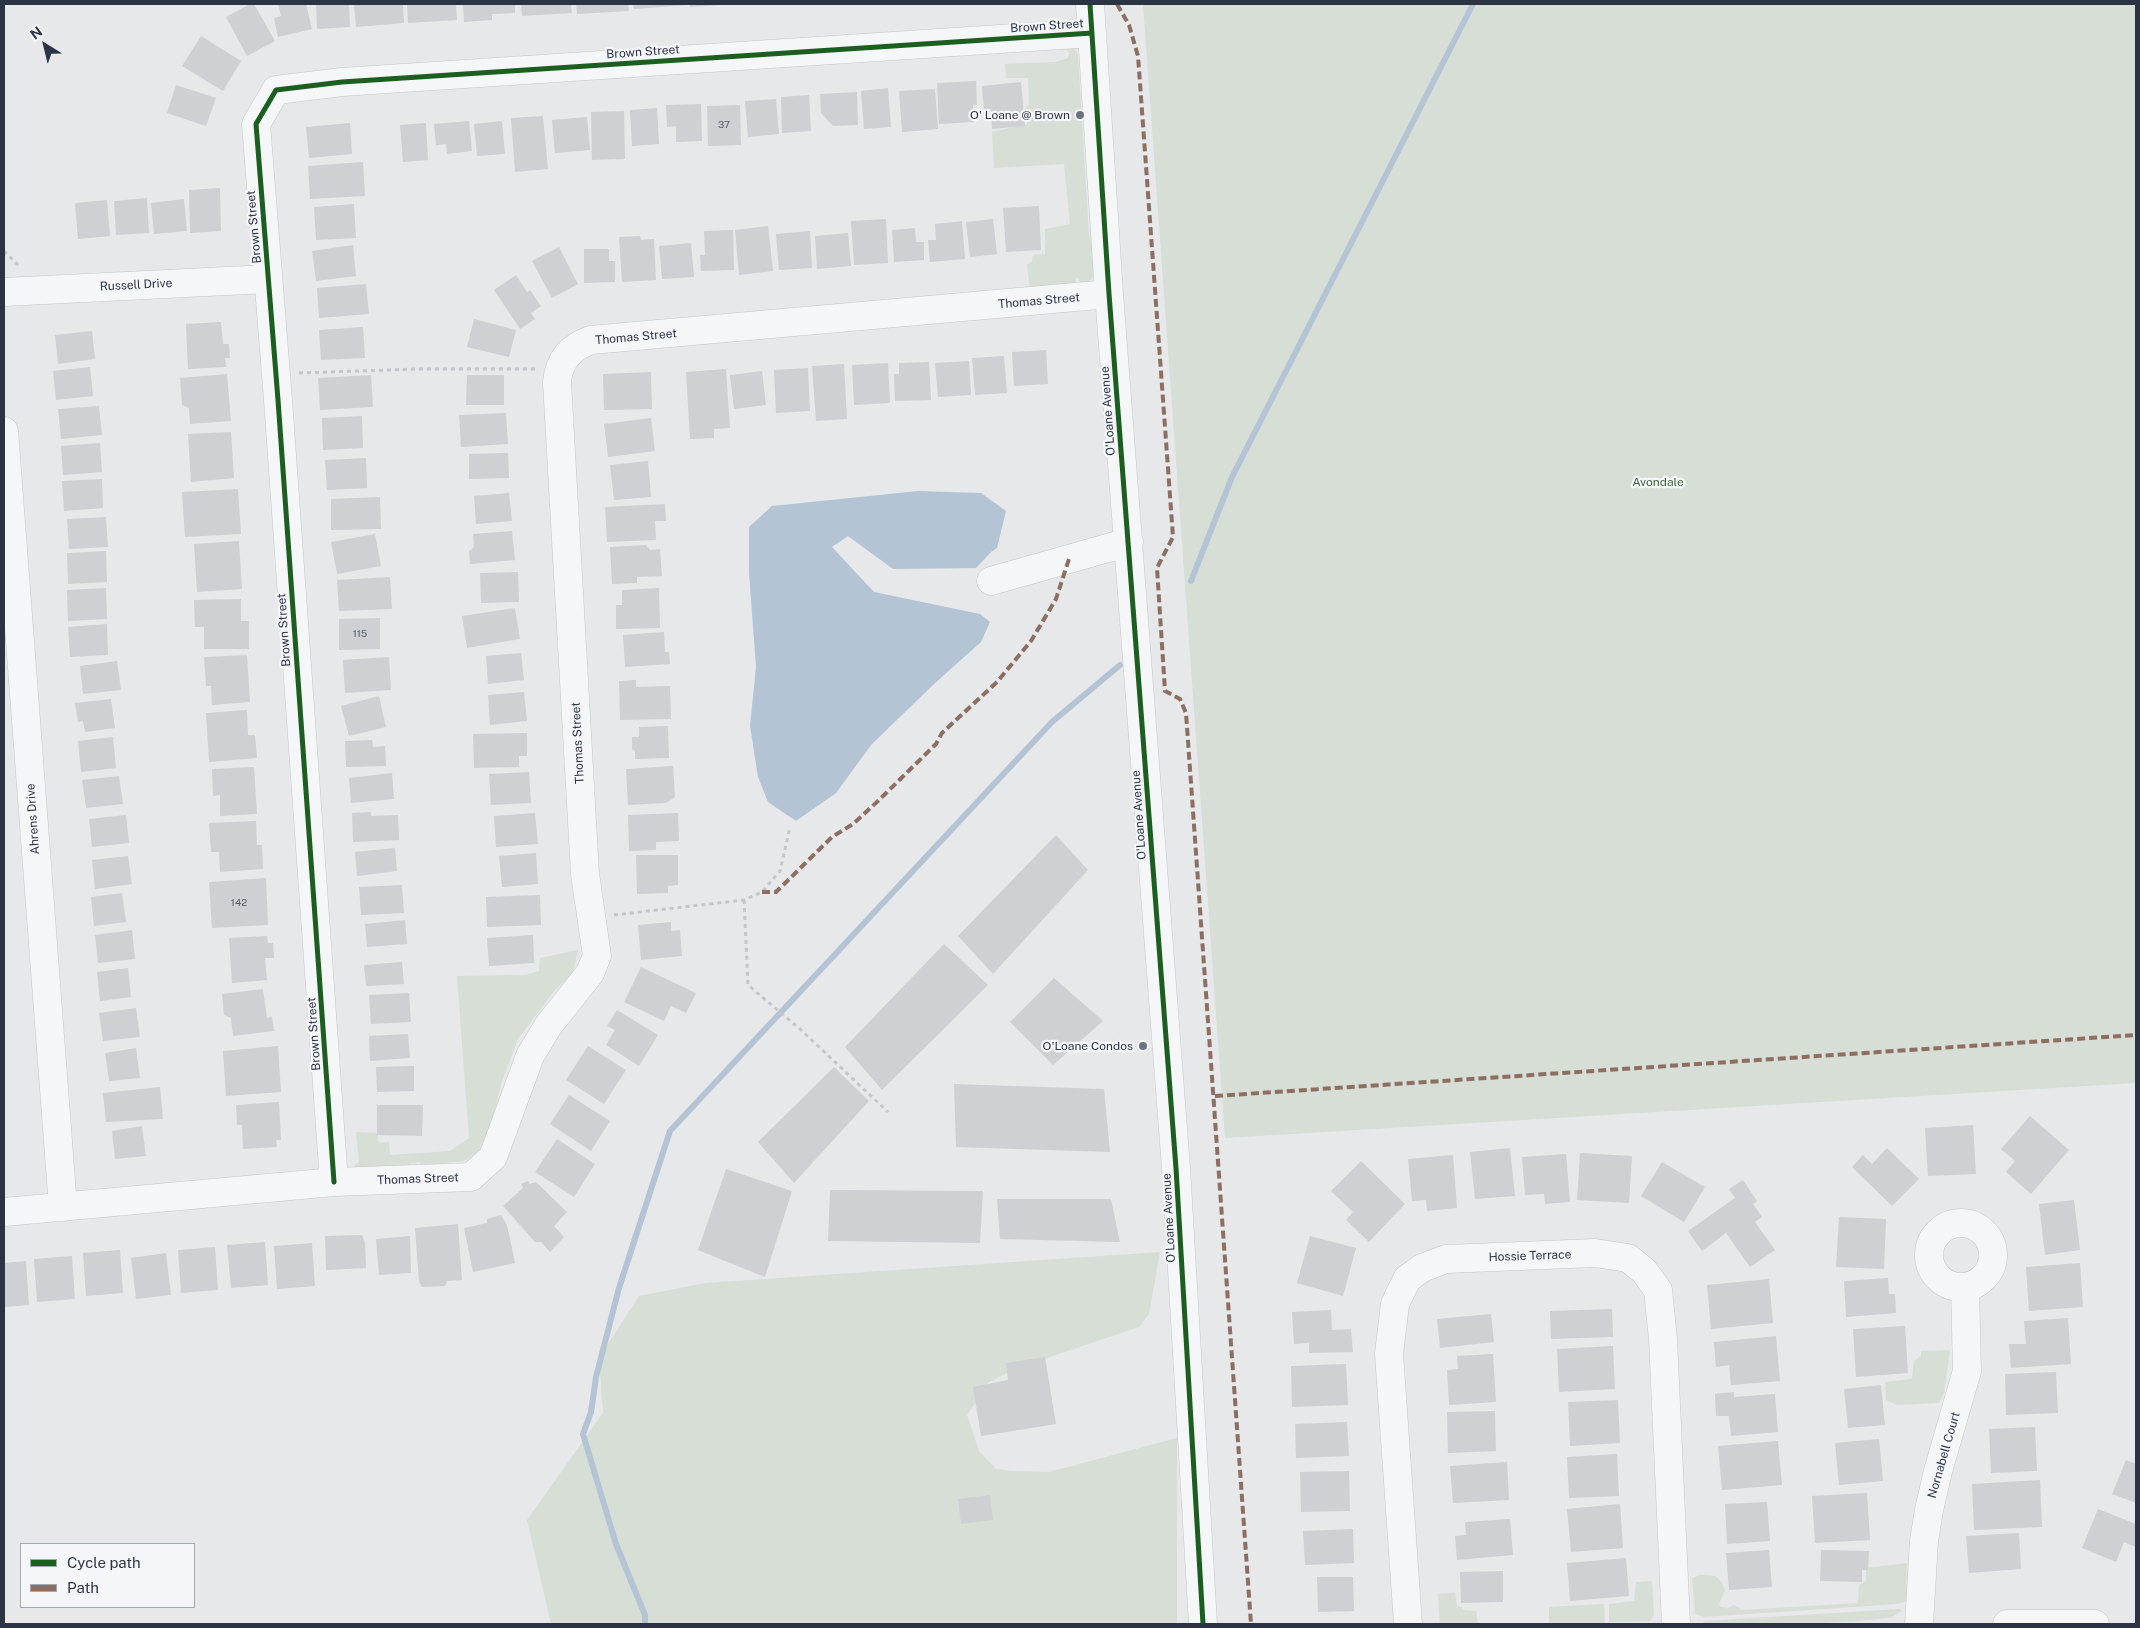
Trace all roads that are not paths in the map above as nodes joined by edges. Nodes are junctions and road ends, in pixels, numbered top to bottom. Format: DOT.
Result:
graph roads {
  1 [pos="1090,4"];
  2 [pos="1092,33"];
  3 [pos="268,279"];
  4 [pos="4,292"];
  5 [pos="1110,294"];
  6 [pos="4,431"];
  7 [pos="1129,542"];
  8 [pos="991,582"];
  9 [pos="334,1182"];
  10 [pos="64,1207"];
  11 [pos="4,1212"];
  12 [pos="1966,1286"];
  13 [pos="1203,1624"];
  14 [pos="1408,1624"];
  15 [pos="1676,1624"];
  16 [pos="1919,1624"];
  17 [pos="2007,1624"];
  18 [pos="2095,1624"];
  1 -- 2 [label="street, O'Loane Avenue"];
  2 -- 3 [label="street, Brown Street"];
  2 -- 5 [label="street, O'Loane Avenue"];
  3 -- 4 [label="street, Russell Drive"];
  3 -- 9 [label="street, Brown Street"];
  5 -- 7 [label="street, O'Loane Avenue"];
  5 -- 9 [label="street, Thomas Street"];
  6 -- 10 [label="street, Ahrens Drive"];
  7 -- 8 [label="street"];
  7 -- 13 [label="street, O'Loane Avenue"];
  9 -- 10 [label="street, Thomas Street"];
  10 -- 11 [label="street, Thomas Street"];
  12 -- 16 [label="street, Nornabell Court"];
  14 -- 15 [label="street, Hossie Terrace"];
  17 -- 18 [label="street"];
}
